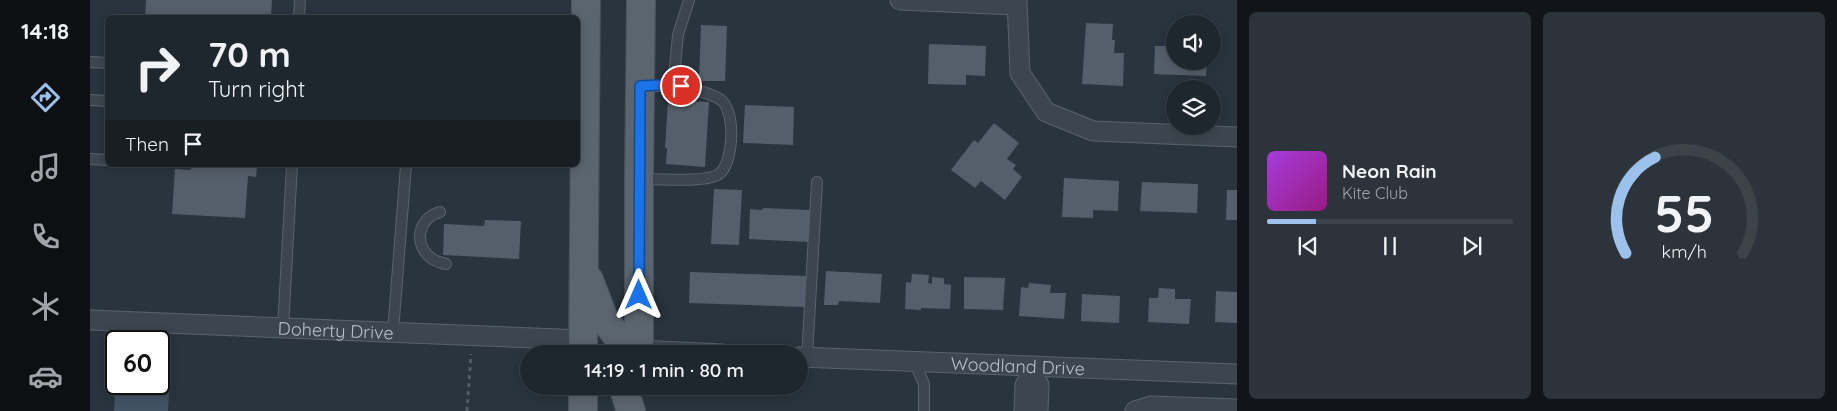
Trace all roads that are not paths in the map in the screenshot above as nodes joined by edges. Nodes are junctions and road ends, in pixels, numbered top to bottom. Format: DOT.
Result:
graph roads {
  1 [pos="300,0"];
  2 [pos="586,0"];
  3 [pos="641,0"];
  4 [pos="689,0"];
  5 [pos="900,0"];
  6 [pos="1016,3"];
  7 [pos="300,15"];
  8 [pos="90,62"];
  9 [pos="105,63"];
  10 [pos="671,84"];
  11 [pos="640,86"];
  12 [pos="90,100"];
  13 [pos="105,101"];
  14 [pos="1237,137"];
  15 [pos="90,159"];
  16 [pos="105,160"];
  17 [pos="292,167"];
  18 [pos="406,167"];
  19 [pos="639,179"];
  20 [pos="817,182"];
  21 [pos="440,212"];
  22 [pos="446,264"];
  23 [pos="584,267"];
  24 [pos="90,320"];
  25 [pos="283,328"];
  26 [pos="393,332"];
  27 [pos="553,345"];
  28 [pos="589,345"];
  29 [pos="629,345"];
  30 [pos="639,345"];
  31 [pos="804,345"];
  32 [pos="808,357"];
  33 [pos="914,362"];
  34 [pos="1032,370"];
  35 [pos="1237,374"];
  36 [pos="583,395"];
  37 [pos="626,395"];
  38 [pos="639,395"];
  39 [pos="1237,410"];
  40 [pos="583,411"];
  41 [pos="630,411"];
  42 [pos="639,411"];
  43 [pos="924,411"];
  44 [pos="1024,411"];
  45 [pos="1038,411"];
  46 [pos="1135,411"];
  1 -- 7 [label="lane"];
  2 -- 23 [label="main road"];
  3 -- 11 [label="main road"];
  4 -- 10 [label="lane"];
  5 -- 6 [label="street"];
  6 -- 14 [label="street"];
  8 -- 9 [label="lane"];
  10 -- 11 [label="lane"];
  10 -- 19 [label="lane"];
  11 -- 19 [label="main road"];
  12 -- 13 [label="lane"];
  15 -- 16 [label="lane"];
  17 -- 25 [label="lane"];
  18 -- 26 [label="lane"];
  19 -- 30 [label="main road"];
  20 -- 31 [label="lane"];
  21 -- 22 [label="lane"];
  23 -- 28 [label="main road"];
  23 -- 29 [label="main road"];
  24 -- 25 [label="street, Doherty Drive"];
  25 -- 26 [label="street, Doherty Drive"];
  26 -- 27 [label="street, Doherty Drive"];
  32 -- 33 [label="street, Woodland Drive"];
  33 -- 34 [label="street, Woodland Drive"];
  33 -- 43 [label="lane"];
  34 -- 35 [label="street, Woodland Drive"];
  34 -- 44 [label="street"];
  34 -- 45 [label="street"];
  36 -- 40 [label="main road"];
  37 -- 41 [label="main road"];
  38 -- 42 [label="main road"];
  39 -- 46 [label="street"];
  44 -- 45 [label="street"];
}
